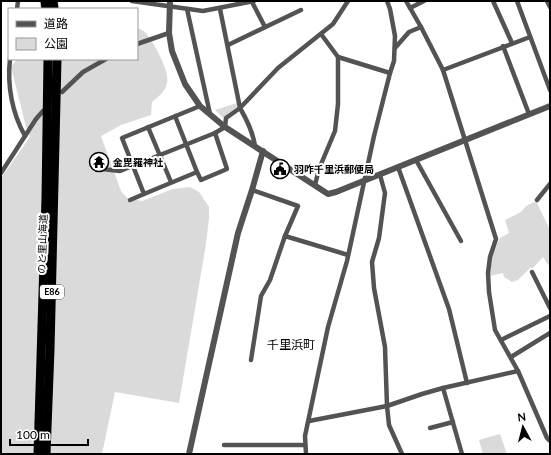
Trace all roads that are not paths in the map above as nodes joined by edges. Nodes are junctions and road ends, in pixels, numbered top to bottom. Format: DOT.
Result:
graph roads {
  1 [pos="132,1"];
  2 [pos="253,1"];
  3 [pos="348,1"];
  4 [pos="387,1"];
  5 [pos="406,1"];
  6 [pos="424,1"];
  7 [pos="493,1"];
  8 [pos="517,1"];
  9 [pos="547,1"];
  10 [pos="169,3"];
  11 [pos="550,7"];
  12 [pos="410,8"];
  13 [pos="188,9"];
  14 [pos="220,9"];
  15 [pos="301,10"];
  16 [pos="265,27"];
  17 [pos="421,27"];
  18 [pos="169,33"];
  19 [pos="321,34"];
  20 [pos="530,37"];
  21 [pos="512,43"];
  22 [pos="138,44"];
  23 [pos="228,45"];
  24 [pos="503,46"];
  25 [pos="396,48"];
  26 [pos="338,58"];
  27 [pos="10,60"];
  28 [pos="48,60"];
  29 [pos="57,60"];
  30 [pos="104,60"];
  31 [pos="443,70"];
  32 [pos="390,74"];
  33 [pos="550,90"];
  34 [pos="62,92"];
  35 [pos="200,106"];
  36 [pos="550,106"];
  37 [pos="240,108"];
  38 [pos="43,111"];
  39 [pos="529,114"];
  40 [pos="175,116"];
  41 [pos="210,116"];
  42 [pos="225,127"];
  43 [pos="148,128"];
  44 [pos="215,133"];
  45 [pos="25,136"];
  46 [pos="465,141"];
  47 [pos="186,144"];
  48 [pos="256,146"];
  49 [pos="263,151"];
  50 [pos="160,155"];
  51 [pos="416,160"];
  52 [pos="133,165"];
  53 [pos="398,167"];
  54 [pos="102,169"];
  55 [pos="197,172"];
  56 [pos="1,173"];
  57 [pos="380,175"];
  58 [pos="365,180"];
  59 [pos="171,182"];
  60 [pos="550,184"];
  61 [pos="314,185"];
  62 [pos="252,190"];
  63 [pos="144,194"];
  64 [pos="130,200"];
  65 [pos="537,200"];
  66 [pos="285,236"];
  67 [pos="461,241"];
  68 [pos="348,255"];
  69 [pos="532,272"];
  70 [pos="550,308"];
  71 [pos="550,316"];
  72 [pos="550,333"];
  73 [pos="501,340"];
  74 [pos="511,356"];
  75 [pos="251,360"];
  76 [pos="518,371"];
  77 [pos="467,383"];
  78 [pos="443,388"];
  79 [pos="386,406"];
  80 [pos="309,421"];
  81 [pos="453,422"];
  82 [pos="430,428"];
  83 [pos="550,441"];
  84 [pos="224,445"];
  85 [pos="305,445"];
  86 [pos="38,454"];
  87 [pos="46,454"];
  88 [pos="189,454"];
  89 [pos="306,454"];
  90 [pos="402,454"];
  91 [pos="462,454"];
  1 -- 10 [label="street"];
  2 -- 14 [label="street"];
  2 -- 16 [label="street"];
  3 -- 19 [label="street"];
  4 -- 25 [label="street"];
  5 -- 12 [label="street"];
  6 -- 12 [label="street"];
  7 -- 21 [label="street"];
  8 -- 20 [label="street"];
  9 -- 11 [label="street"];
  10 -- 13 [label="street"];
  10 -- 18 [label="street"];
  12 -- 17 [label="street"];
  13 -- 14 [label="street"];
  13 -- 41 [label="street"];
  14 -- 23 [label="street"];
  15 -- 16 [label="street"];
  16 -- 23 [label="street"];
  17 -- 25 [label="street"];
  17 -- 31 [label="street"];
  18 -- 22 [label="street"];
  18 -- 35 [label="street"];
  19 -- 26 [label="street"];
  19 -- 37 [label="street"];
  20 -- 21 [label="street"];
  20 -- 33 [label="street"];
  21 -- 24 [label="street"];
  23 -- 37 [label="street"];
  24 -- 31 [label="street"];
  24 -- 39 [label="street"];
  25 -- 32 [label="street"];
  26 -- 32 [label="street"];
  26 -- 61 [label="street"];
  27 -- 45 [label="street"];
  28 -- 86 [label="highway, のと里山海道 / E86"];
  29 -- 87 [label="highway, のと里山海道 / E86"];
  30 -- 34 [label="street"];
  31 -- 46 [label="street"];
  32 -- 58 [label="street"];
  35 -- 40 [label="street"];
  35 -- 41 [label="street"];
  36 -- 39 [label="street"];
  37 -- 42 [label="street"];
  37 -- 48 [label="street"];
  38 -- 45 [label="street"];
  39 -- 46 [label="street"];
  40 -- 43 [label="street"];
  40 -- 47 [label="street"];
  41 -- 42 [label="street"];
  42 -- 44 [label="street"];
  42 -- 48 [label="street"];
  43 -- 50 [label="street"];
  43 -- 52 [label="street"];
  44 -- 47 [label="street"];
  44 -- 55 [label="street"];
  45 -- 56 [label="street"];
  46 -- 51 [label="street"];
  46 -- 73 [label="street"];
  47 -- 50 [label="street"];
  47 -- 55 [label="street"];
  48 -- 49 [label="street"];
  49 -- 61 [label="street"];
  49 -- 62 [label="street"];
  50 -- 52 [label="street"];
  50 -- 59 [label="street"];
  51 -- 53 [label="street"];
  51 -- 67 [label="street"];
  52 -- 54 [label="street"];
  52 -- 63 [label="street"];
  53 -- 57 [label="street"];
  53 -- 77 [label="street"];
  55 -- 59 [label="street"];
  57 -- 58 [label="street"];
  57 -- 79 [label="street"];
  58 -- 61 [label="street"];
  58 -- 68 [label="street"];
  59 -- 63 [label="street"];
  60 -- 65 [label="street"];
  62 -- 66 [label="street"];
  62 -- 88 [label="street"];
  63 -- 64 [label="street"];
  66 -- 68 [label="street"];
  66 -- 75 [label="street"];
  68 -- 80 [label="street"];
  69 -- 70 [label="street"];
  71 -- 73 [label="street"];
  72 -- 74 [label="street"];
  73 -- 74 [label="street"];
  74 -- 76 [label="street"];
  76 -- 77 [label="street"];
  76 -- 83 [label="street"];
  77 -- 78 [label="street"];
  78 -- 79 [label="street"];
  78 -- 81 [label="street"];
  79 -- 80 [label="street"];
  79 -- 90 [label="street"];
  80 -- 85 [label="street"];
  81 -- 82 [label="street"];
  81 -- 91 [label="street"];
  84 -- 85 [label="street"];
  85 -- 89 [label="street"];
}
